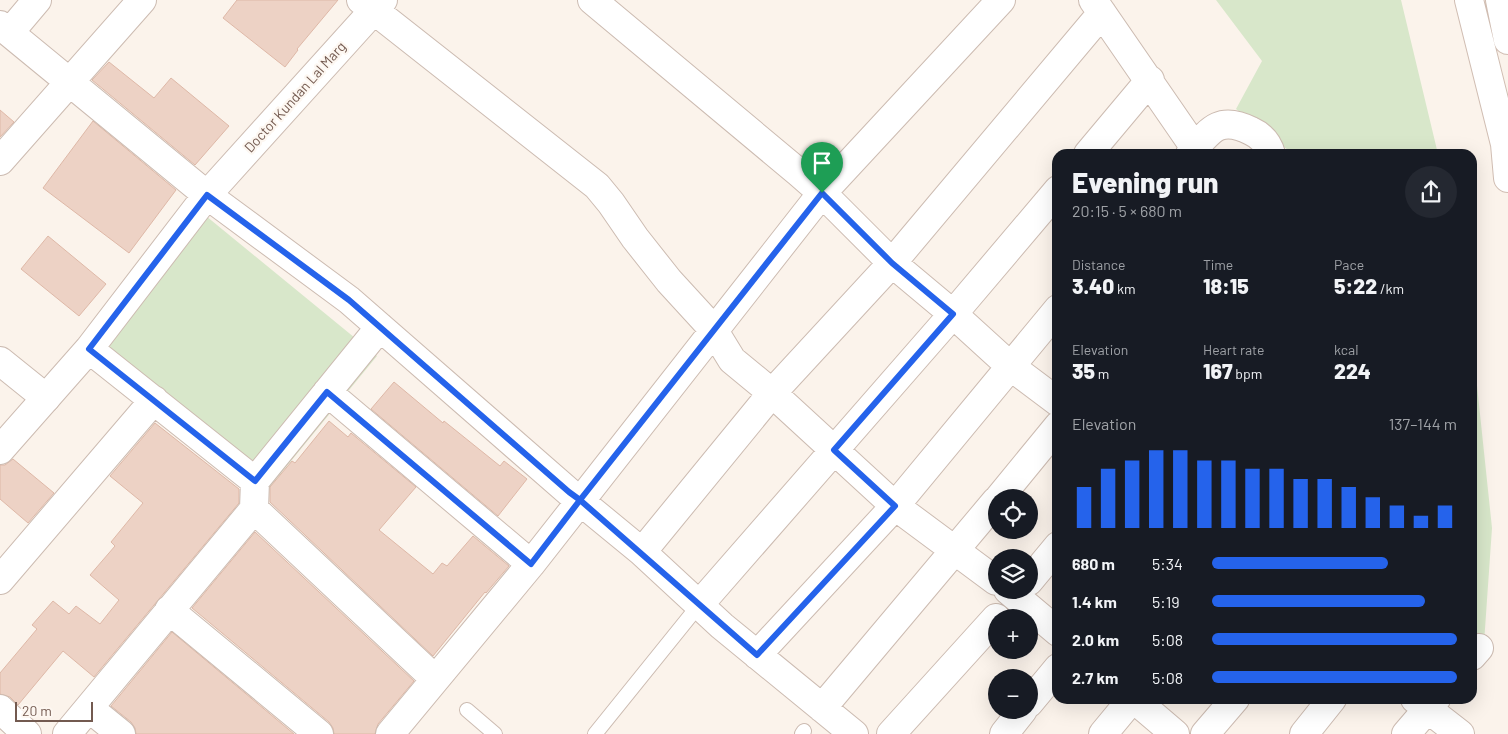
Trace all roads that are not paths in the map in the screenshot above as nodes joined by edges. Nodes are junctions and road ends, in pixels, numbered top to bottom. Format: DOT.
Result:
graph roads {
  1 [pos="37,0"];
  2 [pos="142,0"];
  3 [pos="592,0"];
  4 [pos="1001,0"];
  5 [pos="1469,0"];
  6 [pos="1500,0"];
  7 [pos="372,3"];
  8 [pos="1098,7"];
  9 [pos="5,29"];
  10 [pos="1508,40"];
  11 [pos="1150,80"];
  12 [pos="71,82"];
  13 [pos="1092,149"];
  14 [pos="1191,149"];
  15 [pos="1194,149"];
  16 [pos="1269,149"];
  17 [pos="0,161"];
  18 [pos="1508,178"];
  19 [pos="822,193"];
  20 [pos="207,195"];
  21 [pos="1052,197"];
  22 [pos="892,263"];
  23 [pos="953,314"];
  24 [pos="1052,316"];
  25 [pos="380,327"];
  26 [pos="713,329"];
  27 [pos="89,349"];
  28 [pos="0,361"];
  29 [pos="1010,366"];
  30 [pos="327,392"];
  31 [pos="772,393"];
  32 [pos="46,398"];
  33 [pos="1052,398"];
  34 [pos="154,400"];
  35 [pos="1052,433"];
  36 [pos="0,450"];
  37 [pos="834,450"];
  38 [pos="255,481"];
  39 [pos="1006,489"];
  40 [pos="580,500"];
  41 [pos="895,506"];
  42 [pos="254,509"];
  43 [pos="988,511"];
  44 [pos="956,550"];
  45 [pos="642,552"];
  46 [pos="1052,552"];
  47 [pos="531,564"];
  48 [pos="1038,565"];
  49 [pos="988,571"];
  50 [pos="0,580"];
  51 [pos="1025,599"];
  52 [pos="699,605"];
  53 [pos="169,610"];
  54 [pos="1052,626"];
  55 [pos="988,627"];
  56 [pos="757,655"];
  57 [pos="1052,675"];
  58 [pos="435,679"];
  59 [pos="1038,692"];
  60 [pos="1129,704"];
  61 [pos="1139,704"];
  62 [pos="1231,704"];
  63 [pos="1328,704"];
  64 [pos="1425,704"];
  65 [pos="1428,704"];
  66 [pos="89,708"];
  67 [pos="822,708"];
  68 [pos="0,709"];
  69 [pos="467,710"];
  70 [pos="1016,719"];
  71 [pos="27,734"];
  72 [pos="67,734"];
  73 [pos="121,734"];
  74 [pos="319,734"];
  75 [pos="390,734"];
  76 [pos="495,734"];
  77 [pos="594,734"];
  78 [pos="854,734"];
  79 [pos="891,734"];
  80 [pos="1004,734"];
  81 [pos="1103,734"];
  82 [pos="1174,734"];
  83 [pos="1205,734"];
  84 [pos="1304,734"];
  85 [pos="1406,734"];
  86 [pos="1460,734"];
  1 -- 9 [label="street"];
  2 -- 12 [label="street"];
  3 -- 19 [label="street"];
  4 -- 19 [label="street"];
  5 -- 18 [label="street"];
  6 -- 10 [label="street"];
  7 -- 20 [label="street, Doctor Kundan Lal Marg"];
  7 -- 26 [label="street"];
  8 -- 11 [label="street"];
  8 -- 22 [label="street"];
  9 -- 12 [label="street"];
  11 -- 13 [label="street"];
  11 -- 14 [label="street"];
  12 -- 17 [label="street"];
  12 -- 20 [label="street"];
  15 -- 16 [label="street"];
  19 -- 22 [label="street"];
  19 -- 26 [label="street"];
  20 -- 25 [label="street"];
  20 -- 27 [label="street, Doctor Kundan Lal Marg"];
  21 -- 23 [label="street"];
  22 -- 23 [label="street"];
  22 -- 31 [label="street"];
  23 -- 29 [label="street"];
  23 -- 37 [label="street"];
  24 -- 29 [label="street"];
  25 -- 30 [label="street"];
  25 -- 40 [label="street"];
  26 -- 31 [label="street"];
  26 -- 40 [label="street"];
  27 -- 32 [label="street, Doctor Kundan Lal Marg"];
  27 -- 34 [label="street"];
  28 -- 32 [label="street"];
  29 -- 33 [label="street"];
  29 -- 41 [label="street"];
  30 -- 38 [label="street"];
  30 -- 47 [label="street"];
  31 -- 37 [label="street"];
  31 -- 45 [label="street"];
  32 -- 36 [label="street, Doctor Kundan Lal Marg"];
  34 -- 38 [label="street"];
  34 -- 50 [label="street"];
  35 -- 39 [label="street"];
  37 -- 41 [label="street"];
  37 -- 52 [label="street"];
  38 -- 42 [label="street"];
  40 -- 45 [label="street"];
  40 -- 47 [label="street"];
  41 -- 44 [label="street"];
  41 -- 56 [label="street"];
  42 -- 53 [label="street"];
  42 -- 58 [label="street"];
  43 -- 44 [label="street"];
  44 -- 49 [label="street"];
  44 -- 67 [label="street"];
  45 -- 52 [label="street"];
  46 -- 48 [label="street"];
  47 -- 58 [label="street"];
  51 -- 54 [label="street"];
  52 -- 56 [label="street"];
  52 -- 77 [label="lane"];
  53 -- 66 [label="street"];
  53 -- 74 [label="street"];
  55 -- 79 [label="street"];
  56 -- 67 [label="street"];
  57 -- 59 [label="street"];
  58 -- 75 [label="street"];
  60 -- 81 [label="street"];
  61 -- 82 [label="street"];
  62 -- 83 [label="street"];
  63 -- 84 [label="street"];
  64 -- 85 [label="street"];
  65 -- 86 [label="street"];
  66 -- 72 [label="street"];
  66 -- 73 [label="street"];
  67 -- 78 [label="street"];
  68 -- 71 [label="street"];
  69 -- 76 [label="lane"];
  70 -- 80 [label="street"];
}
